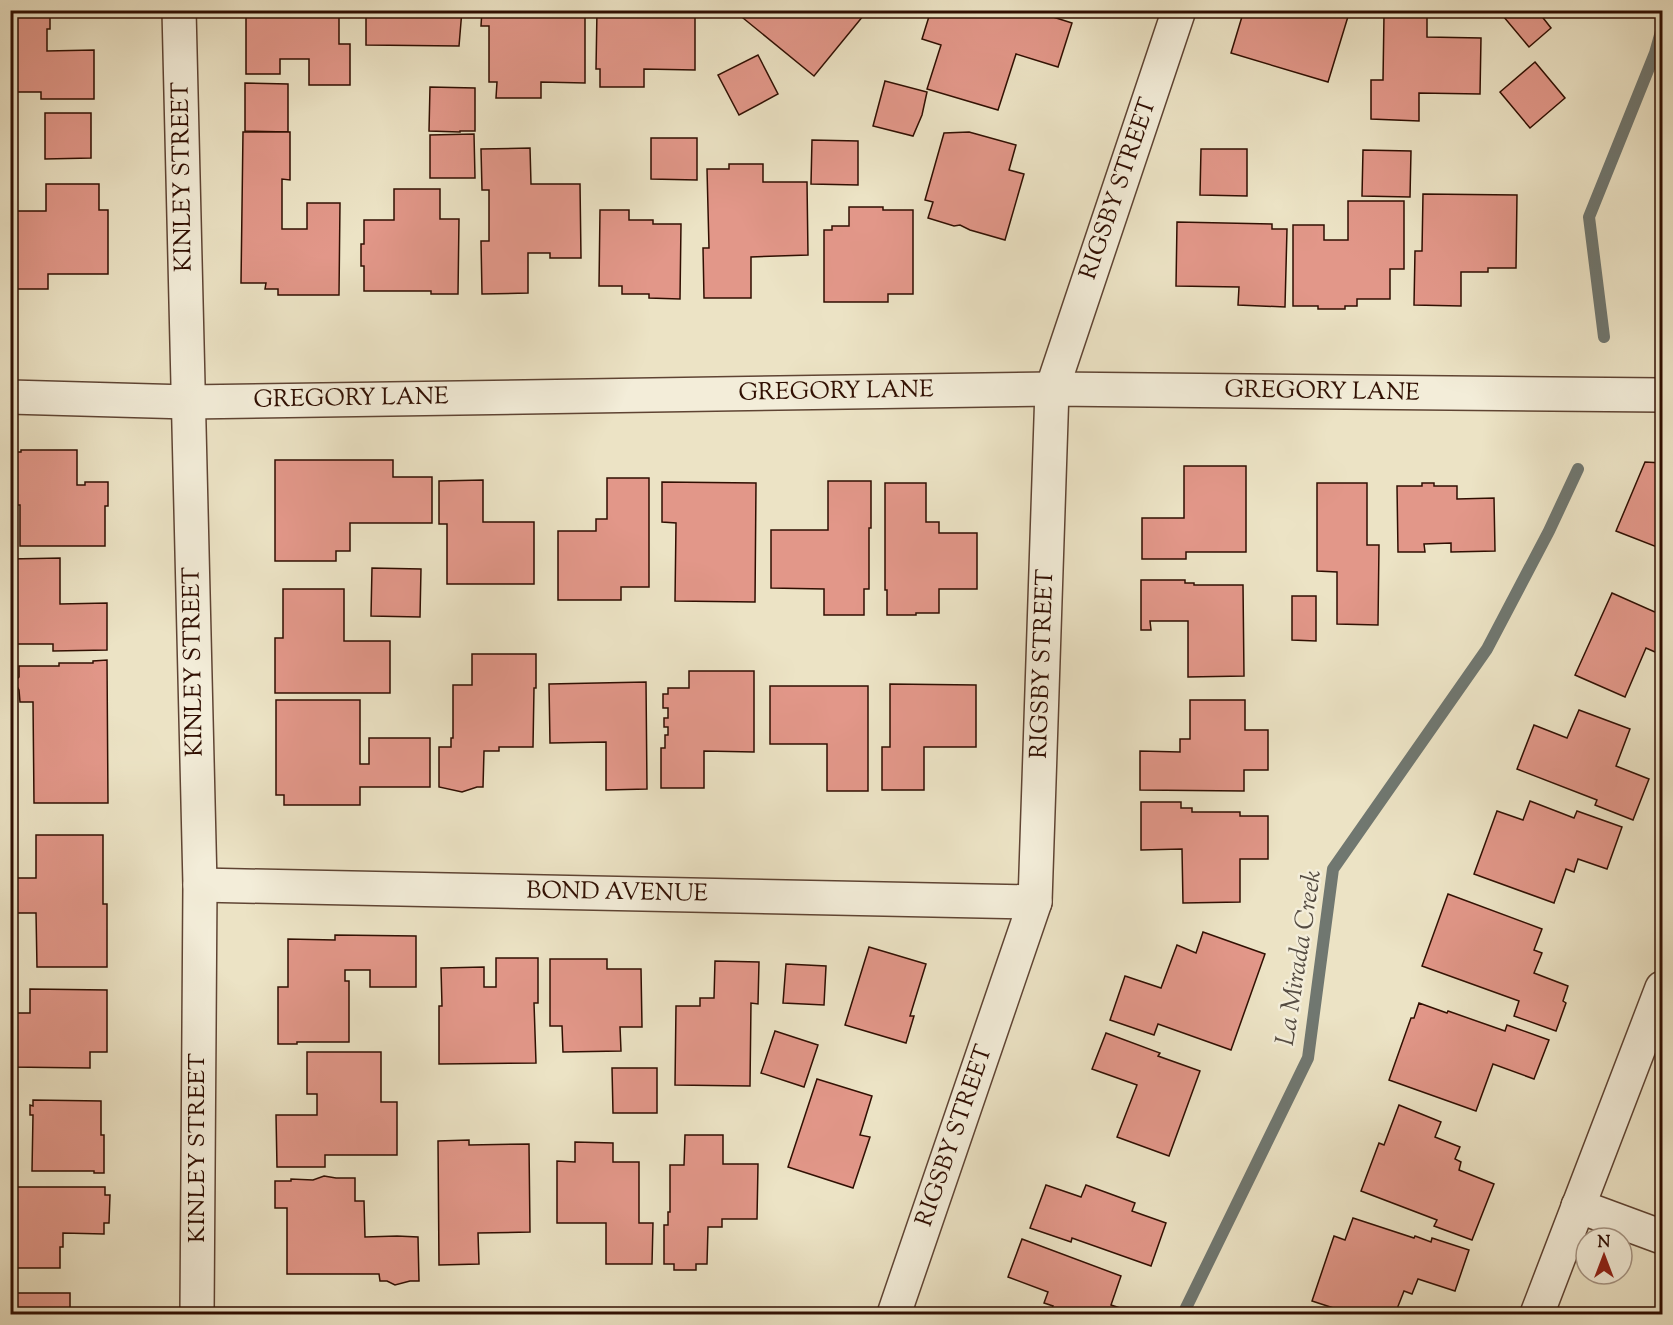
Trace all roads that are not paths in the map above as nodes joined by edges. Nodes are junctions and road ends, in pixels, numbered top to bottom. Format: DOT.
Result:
graph roads {
  1 [pos="179,10"];
  2 [pos="1179,10"];
  3 [pos="1052,389"];
  4 [pos="1662,395"];
  5 [pos="10,397"];
  6 [pos="188,402"];
  7 [pos="200,885"];
  8 [pos="1035,902"];
  9 [pos="1662,988"];
  10 [pos="1578,1206"];
  11 [pos="1662,1237"];
  12 [pos="197,1314"];
  13 [pos="894,1314"];
  14 [pos="1537,1314"];
  1 -- 6 [label="street, KINLEY STREET"];
  2 -- 3 [label="street, RIGSBY STREET"];
  3 -- 4 [label="street, GREGORY LANE"];
  3 -- 6 [label="street, GREGORY LANE"];
  3 -- 8 [label="street, RIGSBY STREET"];
  5 -- 6 [label="street, GREGORY LANE"];
  6 -- 7 [label="street, KINLEY STREET"];
  7 -- 8 [label="street, BOND AVENUE"];
  7 -- 12 [label="street, KINLEY STREET"];
  8 -- 13 [label="street, RIGSBY STREET"];
  9 -- 10 [label="street"];
  10 -- 11 [label="street"];
  10 -- 14 [label="street"];
}
